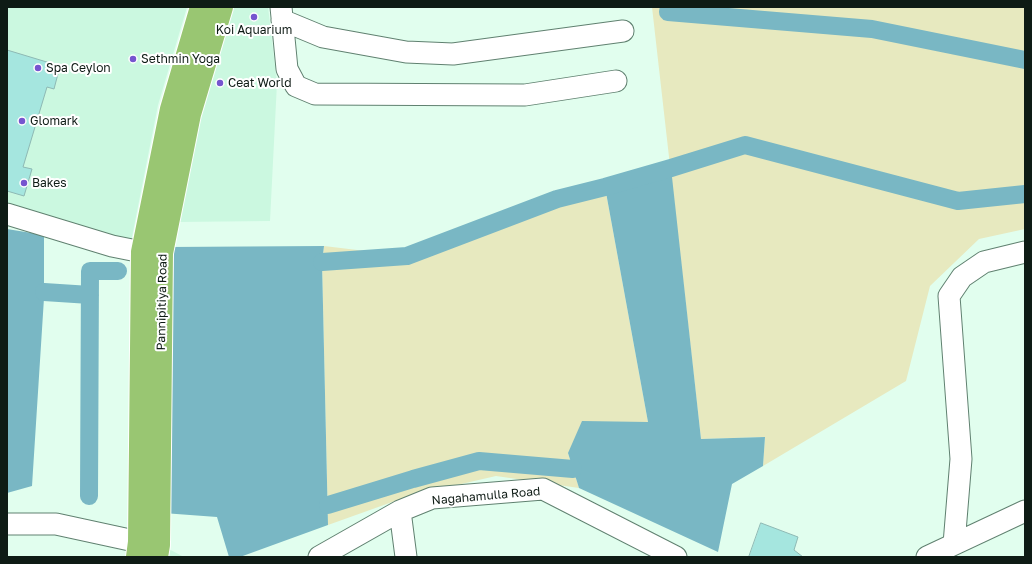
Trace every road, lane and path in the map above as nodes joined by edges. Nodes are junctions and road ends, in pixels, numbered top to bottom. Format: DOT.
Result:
graph roads {
  1 [pos="201,7"];
  2 [pos="222,7"];
  3 [pos="282,13"];
  4 [pos="623,31"];
  5 [pos="616,81"];
  6 [pos="7,214"];
  7 [pos="152,252"];
  8 [pos="1025,252"];
  9 [pos="1025,511"];
  10 [pos="400,512"];
  11 [pos="7,524"];
  12 [pos="954,544"];
  13 [pos="148,550"];
  14 [pos="319,557"];
  15 [pos="406,557"];
  16 [pos="676,557"];
  17 [pos="927,557"];
  1 -- 7 [label="main road, Pannipitiya Road"];
  2 -- 7 [label="main road, Pannipitiya Road"];
  3 -- 4 [label="street"];
  3 -- 5 [label="street"];
  6 -- 7 [label="street"];
  7 -- 13 [label="main road, Pannipitiya Road"];
  8 -- 12 [label="street"];
  9 -- 12 [label="street"];
  10 -- 14 [label="street, Nagahamulla Road"];
  10 -- 15 [label="street"];
  10 -- 16 [label="street, Nagahamulla Road"];
  11 -- 13 [label="street"];
  12 -- 17 [label="street"];
}
